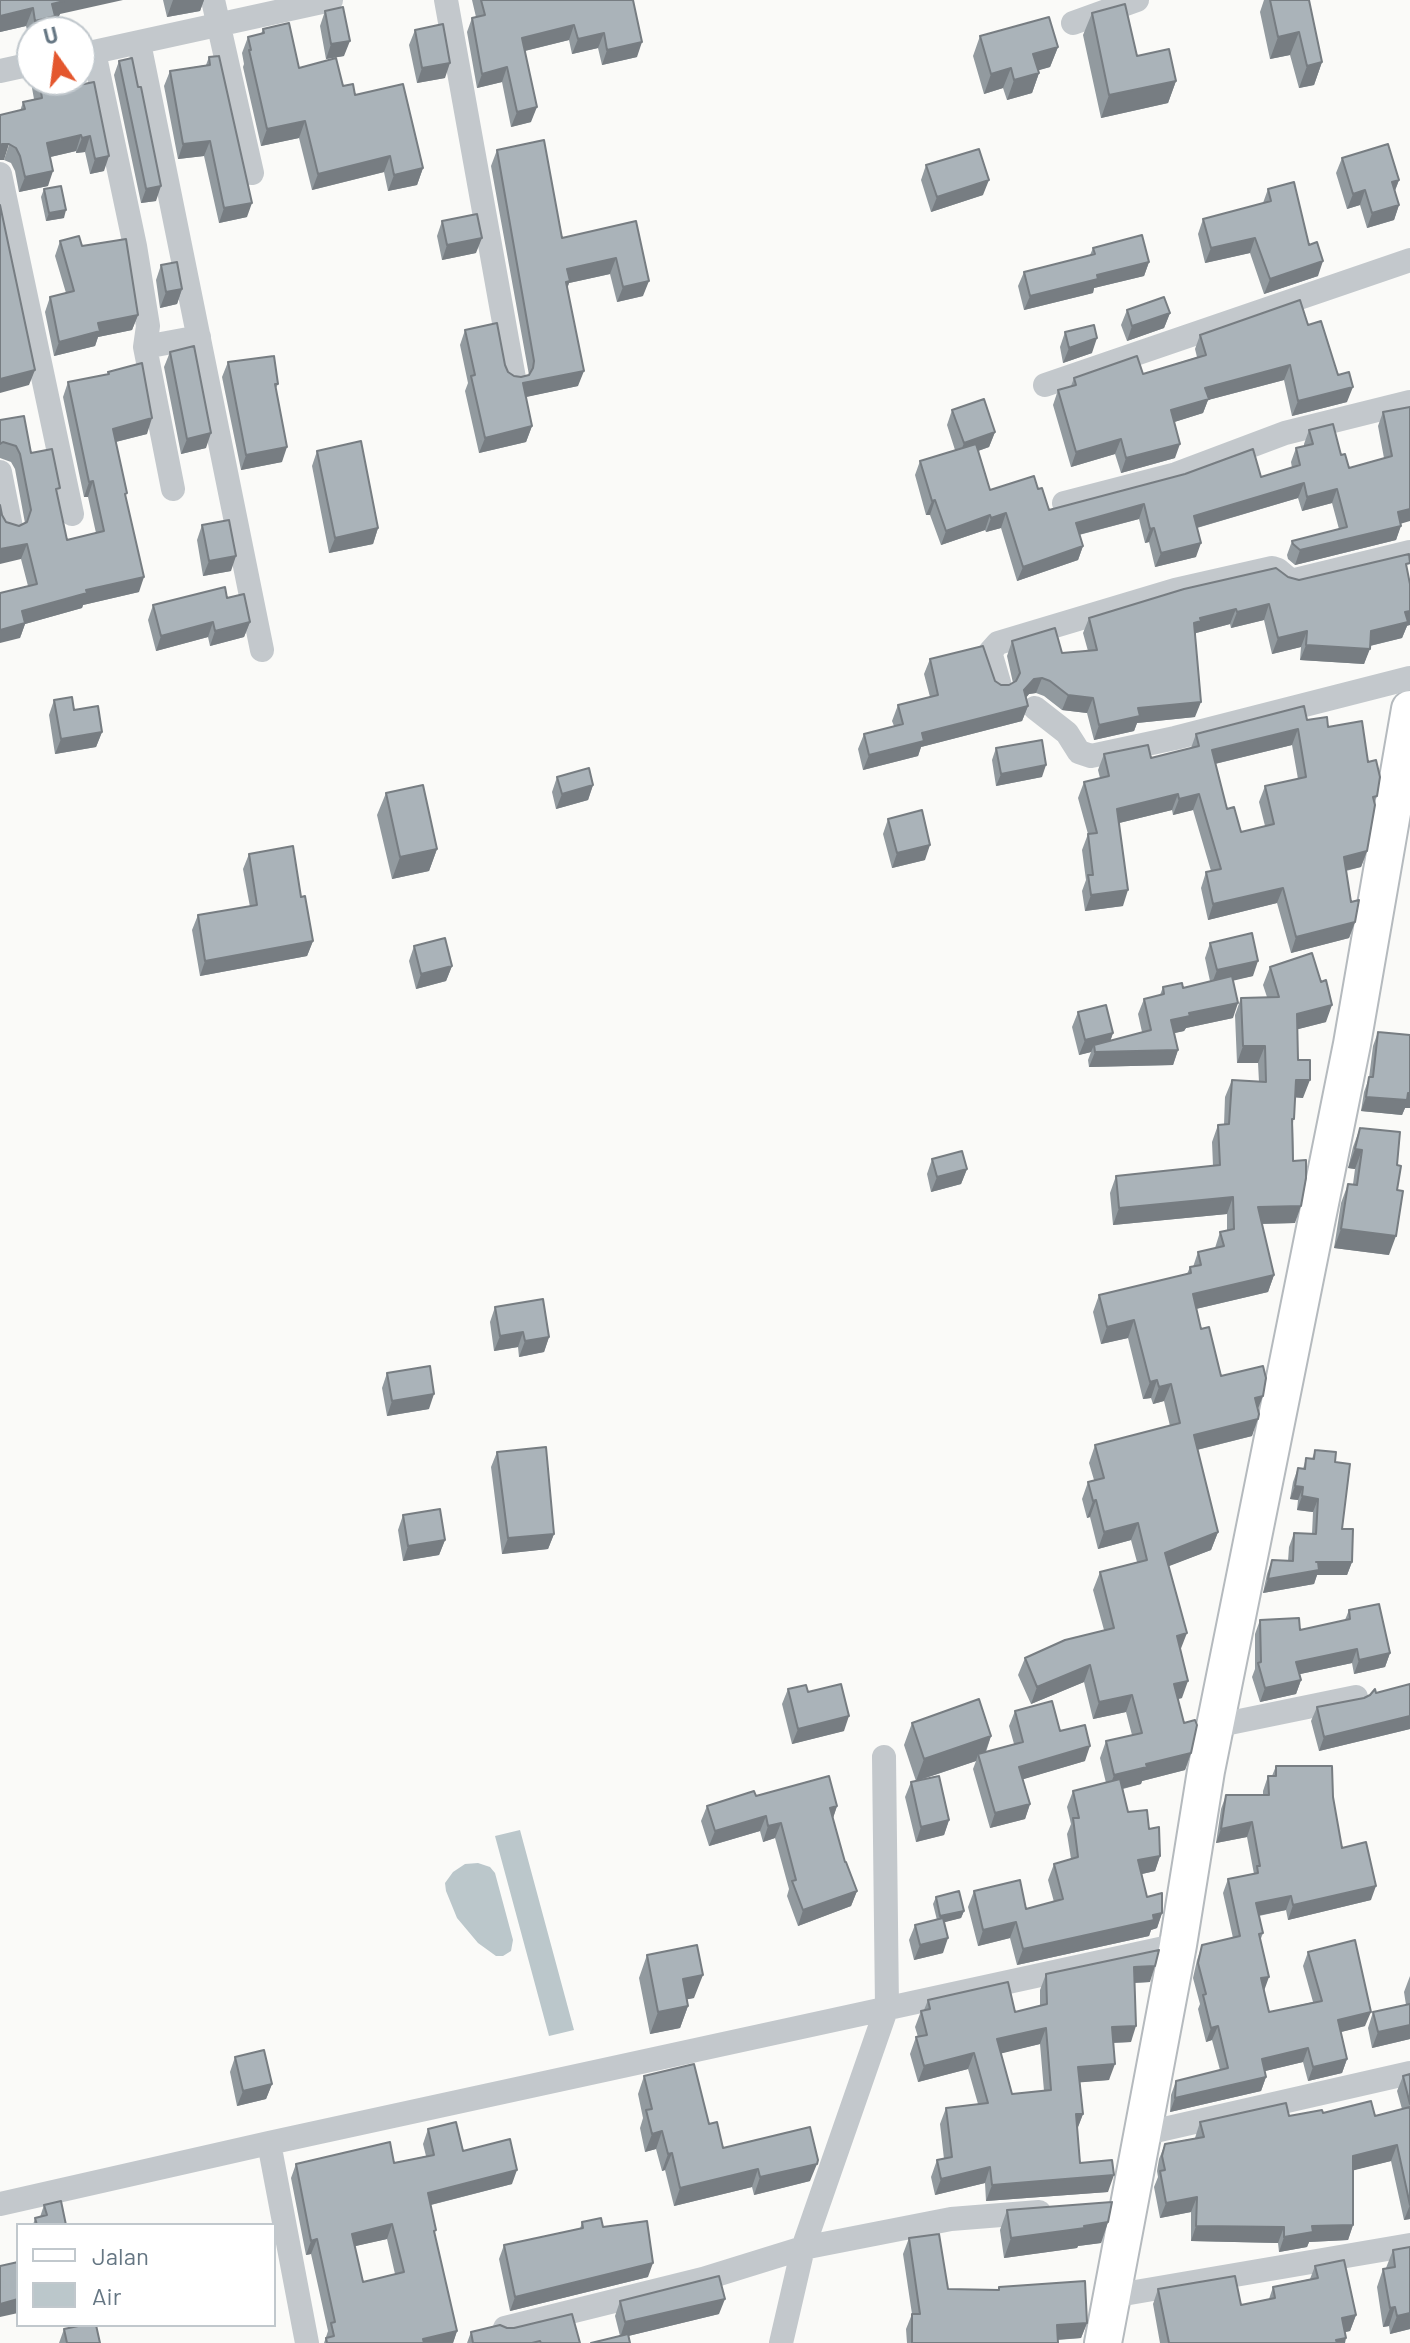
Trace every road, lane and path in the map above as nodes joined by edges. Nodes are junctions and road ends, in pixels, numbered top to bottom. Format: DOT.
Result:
graph roads {
  1 [pos="213,0"];
  2 [pos="331,0"];
  3 [pos="446,0"];
  4 [pos="1137,0"];
  5 [pos="1073,23"];
  6 [pos="218,25"];
  7 [pos="139,43"];
  8 [pos="96,51"];
  9 [pos="96,89"];
  10 [pos="252,173"];
  11 [pos="0,174"];
  12 [pos="1410,260"];
  13 [pos="199,337"];
  14 [pos="145,347"];
  15 [pos="514,378"];
  16 [pos="1045,385"];
  17 [pos="1410,402"];
  18 [pos="0,472"];
  19 [pos="173,489"];
  20 [pos="1064,503"];
  21 [pos="72,514"];
  22 [pos="11,527"];
  23 [pos="1410,552"];
  24 [pos="262,650"];
  25 [pos="1410,678"];
  26 [pos="1000,686"];
  27 [pos="1035,708"];
  28 [pos="1410,709"];
  29 [pos="1399,831"];
  30 [pos="1356,1697"];
  31 [pos="1215,1726"];
  32 [pos="884,1757"];
  33 [pos="1178,1945"];
  34 [pos="887,2007"];
  35 [pos="1410,2073"];
  36 [pos="1142,2134"];
  37 [pos="269,2143"];
  38 [pos="0,2204"];
  39 [pos="1055,2211"];
  40 [pos="1410,2245"];
  41 [pos="803,2248"];
  42 [pos="1112,2296"];
  43 [pos="505,2328"];
  44 [pos="307,2343"];
  45 [pos="781,2343"];
  46 [pos="1103,2343"];
  1 -- 6 [label="street"];
  2 -- 6 [label="street"];
  3 -- 15 [label="street"];
  4 -- 5 [label="street"];
  6 -- 7 [label="street"];
  6 -- 10 [label="street"];
  7 -- 8 [label="street"];
  7 -- 13 [label="street"];
  9 -- 14 [label="street"];
  11 -- 21 [label="street"];
  12 -- 16 [label="street"];
  13 -- 14 [label="street"];
  13 -- 24 [label="street"];
  14 -- 19 [label="street"];
  17 -- 20 [label="street"];
  18 -- 22 [label="street"];
  23 -- 26 [label="street"];
  25 -- 27 [label="street"];
  28 -- 29 [label="main road"];
  29 -- 31 [label="main road"];
  30 -- 31 [label="street"];
  31 -- 33 [label="main road"];
  32 -- 34 [label="street"];
  33 -- 34 [label="street"];
  33 -- 36 [label="main road"];
  34 -- 37 [label="street"];
  34 -- 41 [label="street"];
  35 -- 36 [label="street"];
  36 -- 42 [label="main road"];
  37 -- 38 [label="street"];
  37 -- 44 [label="street"];
  39 -- 41 [label="street"];
  40 -- 42 [label="street"];
  41 -- 43 [label="street"];
  41 -- 45 [label="street"];
  42 -- 46 [label="main road"];
}
